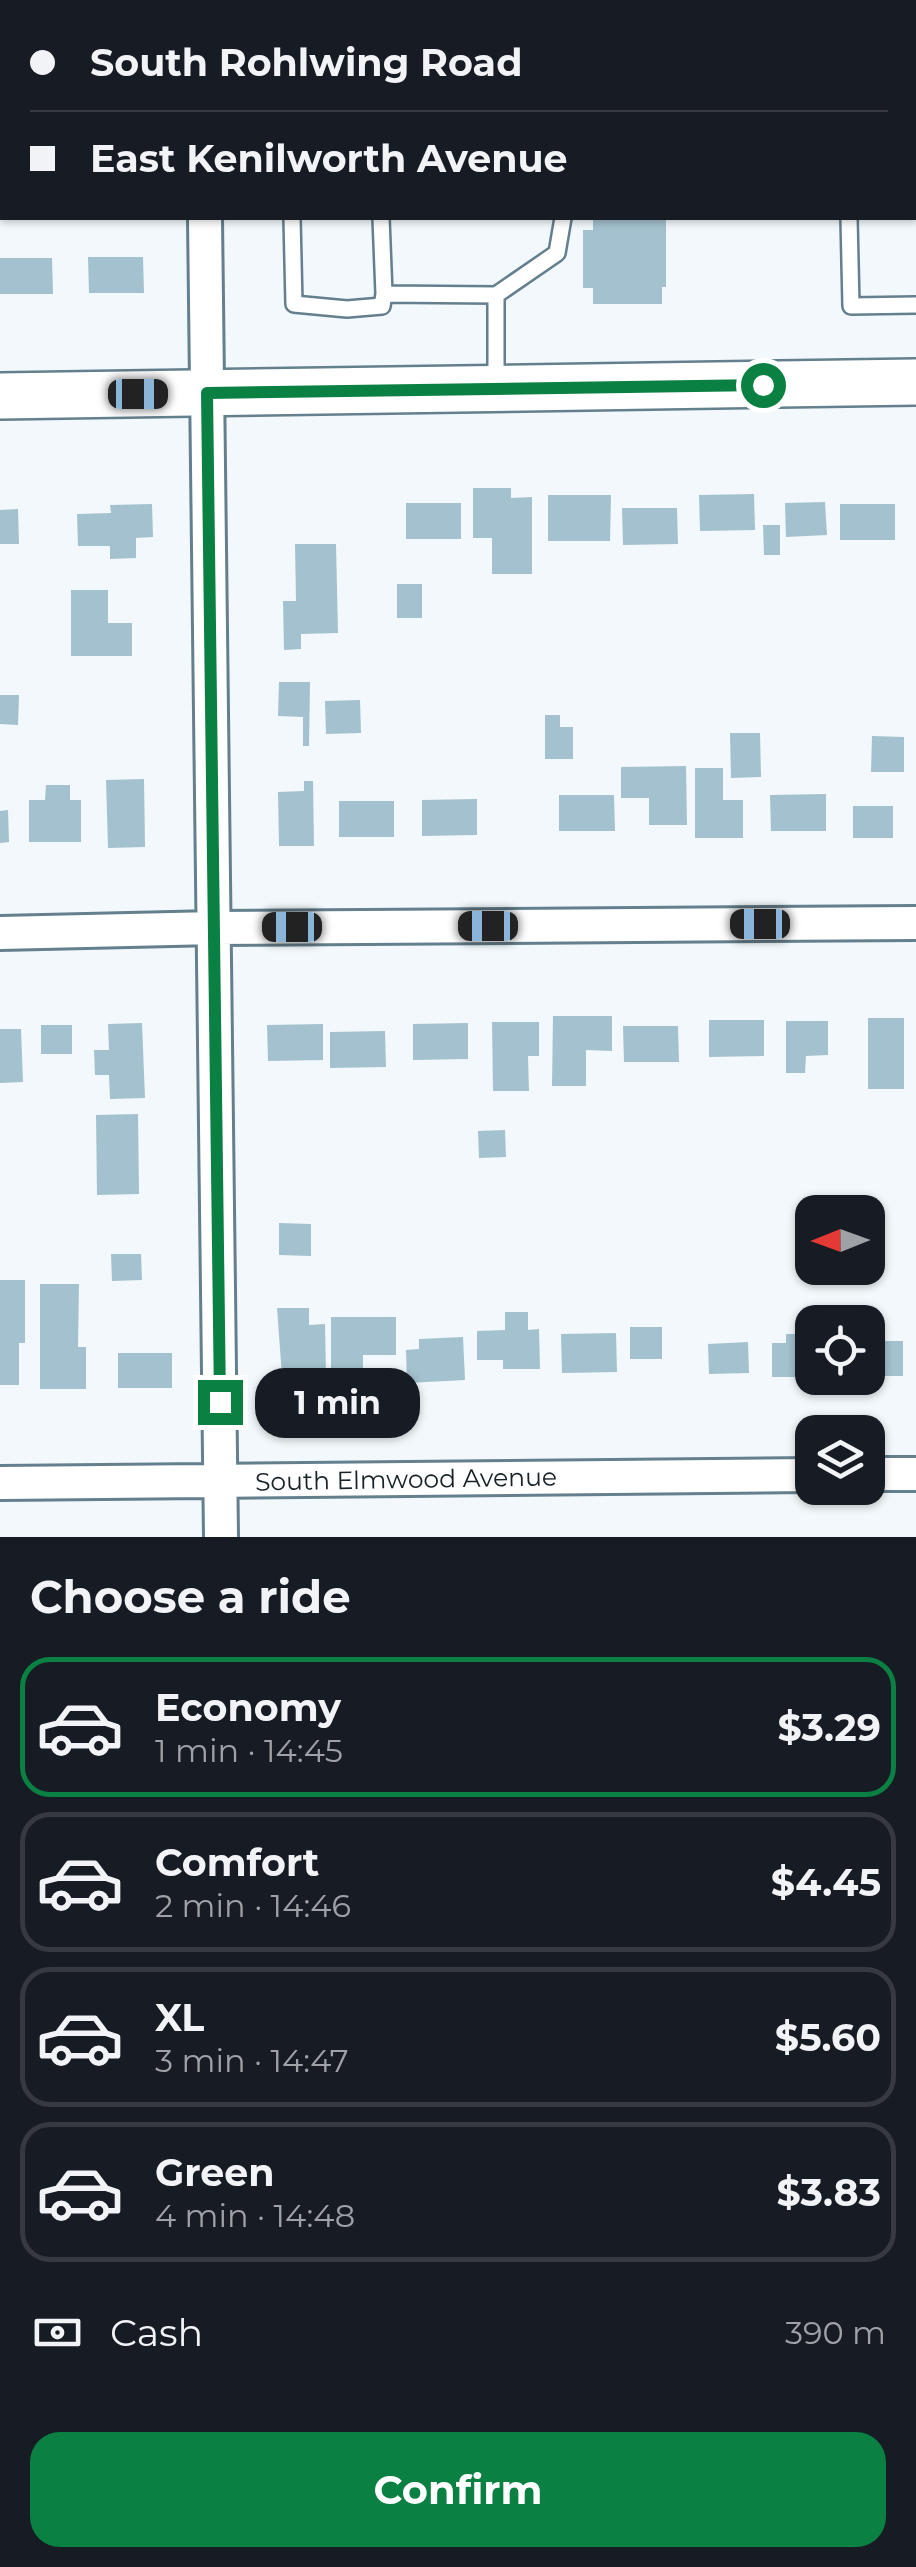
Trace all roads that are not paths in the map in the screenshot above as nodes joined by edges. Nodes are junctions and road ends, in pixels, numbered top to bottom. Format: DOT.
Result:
graph roads {
  1 [pos="205,220"];
  2 [pos="292,220"];
  3 [pos="381,220"];
  4 [pos="563,220"];
  5 [pos="848,220"];
  6 [pos="384,294"];
  7 [pos="496,295"];
  8 [pos="916,305"];
  9 [pos="916,382"];
  10 [pos="496,389"];
  11 [pos="207,393"];
  12 [pos="0,396"];
  13 [pos="916,923"];
  14 [pos="215,928"];
  15 [pos="0,933"];
  16 [pos="885,1474"];
  17 [pos="916,1474"];
  18 [pos="795,1475"];
  19 [pos="221,1481"];
  20 [pos="0,1483"];
  21 [pos="221,1537"];
  1 -- 11 [label="street"];
  2 -- 6 [label="lane"];
  3 -- 6 [label="lane"];
  4 -- 7 [label="lane"];
  5 -- 8 [label="lane"];
  6 -- 7 [label="lane"];
  7 -- 10 [label="lane"];
  9 -- 10 [label="street"];
  10 -- 11 [label="street"];
  11 -- 12 [label="street"];
  11 -- 14 [label="street"];
  13 -- 14 [label="street"];
  14 -- 15 [label="street"];
  14 -- 19 [label="street"];
  16 -- 17 [label="street"];
  18 -- 19 [label="street, South Elmwood Avenue"];
  19 -- 20 [label="street, South Elmwood Avenue"];
  19 -- 21 [label="street"];
}
